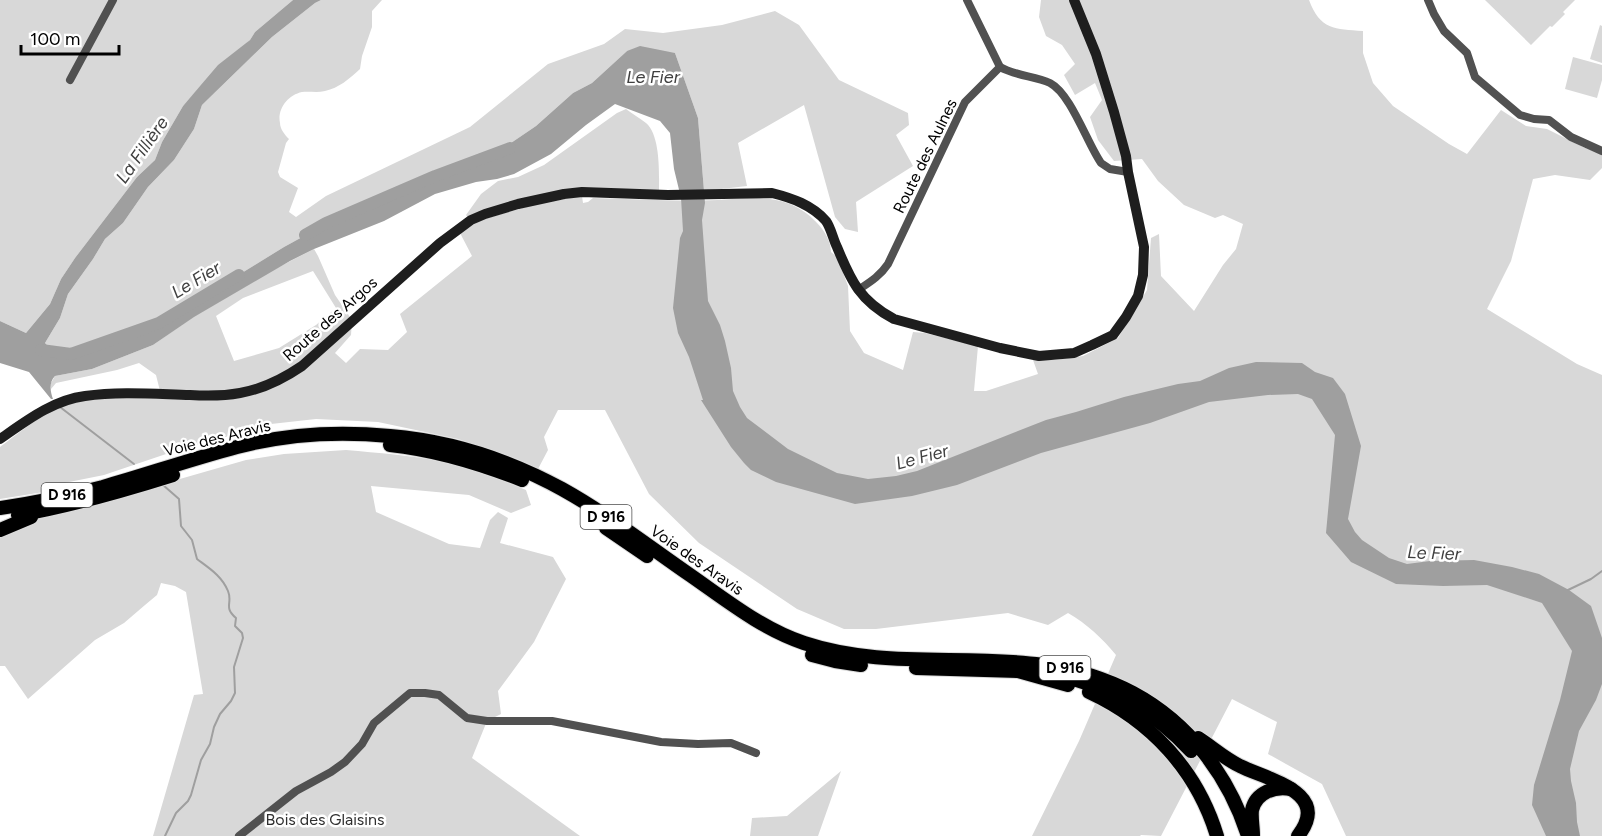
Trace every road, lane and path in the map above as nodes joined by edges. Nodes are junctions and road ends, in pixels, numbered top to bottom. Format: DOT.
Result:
graph roads {
  1 [pos="113,0"];
  2 [pos="967,0"];
  3 [pos="1074,0"];
  4 [pos="1428,0"];
  5 [pos="1000,67"];
  6 [pos="70,80"];
  7 [pos="1602,151"];
  8 [pos="1128,172"];
  9 [pos="858,290"];
  10 [pos="0,439"];
  11 [pos="0,508"];
  12 [pos="50,509"];
  13 [pos="0,518"];
  14 [pos="0,530"];
  15 [pos="1018,671"];
  16 [pos="1167,716"];
  17 [pos="756,753"];
  18 [pos="1293,790"];
  19 [pos="239,836"];
  20 [pos="1217,836"];
  21 [pos="1239,836"];
  22 [pos="1248,836"];
  23 [pos="1254,836"];
  24 [pos="1298,836"];
  1 -- 6 [label="street"];
  2 -- 5 [label="street"];
  3 -- 8 [label="street, Route des Argos"];
  4 -- 7 [label="street"];
  5 -- 8 [label="street"];
  5 -- 9 [label="street, Route des Aulnes"];
  8 -- 9 [label="street, Route des Argos"];
  9 -- 10 [label="street, Route des Argos"];
  11 -- 16 [label="highway, Voie des Aravis / D 916"];
  12 -- 13 [label="highway, Voie des Aravis / D 916"];
  12 -- 14 [label="highway"];
  12 -- 15 [label="highway, Voie des Aravis / D 916"];
  15 -- 20 [label="highway"];
  15 -- 21 [label="highway, Voie des Aravis / D 916"];
  16 -- 18 [label="highway"];
  16 -- 22 [label="highway, Voie des Aravis / D 916"];
  17 -- 19 [label="street"];
  18 -- 23 [label="highway"];
  18 -- 24 [label="highway"];
}
